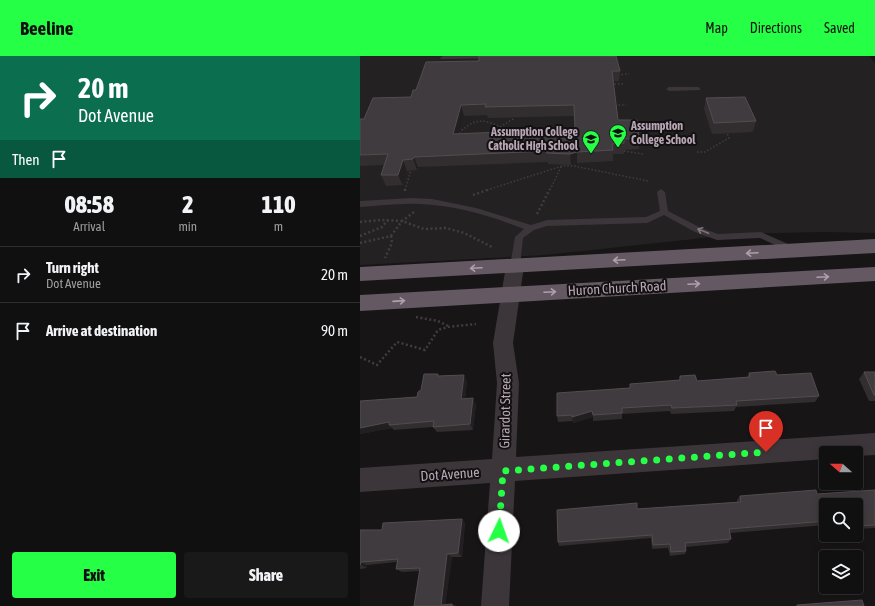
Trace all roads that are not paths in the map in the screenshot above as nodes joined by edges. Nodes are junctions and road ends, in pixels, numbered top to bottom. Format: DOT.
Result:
graph roads {
  1 [pos="501,56"];
  2 [pos="466,57"];
  3 [pos="443,58"];
  4 [pos="698,89"];
  5 [pos="669,90"];
  6 [pos="661,192"];
  7 [pos="360,204"];
  8 [pos="664,212"];
  9 [pos="530,228"];
  10 [pos="875,246"];
  11 [pos="794,250"];
  12 [pos="515,266"];
  13 [pos="360,274"];
  14 [pos="875,274"];
  15 [pos="511,294"];
  16 [pos="360,303"];
  17 [pos="875,444"];
  18 [pos="503,471"];
  19 [pos="360,480"];
  20 [pos="495,606"];
  1 -- 2 [label="lane"];
  2 -- 3 [label="lane"];
  4 -- 5 [label="lane"];
  6 -- 8 [label="lane"];
  7 -- 9 [label="lane"];
  8 -- 9 [label="lane"];
  11 -- 8 [label="lane, one-way"];
  9 -- 12 [label="lane"];
  10 -- 11 [label="highway, Huron Church Road"];
  11 -- 12 [label="highway, Huron Church Road, one-way"];
  12 -- 13 [label="highway, Huron Church Road, one-way"];
  12 -- 15 [label="street, Girardot Street"];
  15 -- 14 [label="highway, Huron Church Road, one-way"];
  16 -- 15 [label="highway, Huron Church Road, one-way"];
  15 -- 18 [label="street, Girardot Street"];
  17 -- 18 [label="street, Dot Avenue"];
  18 -- 19 [label="street, Dot Avenue"];
  18 -- 20 [label="street, Girardot Street"];
}
